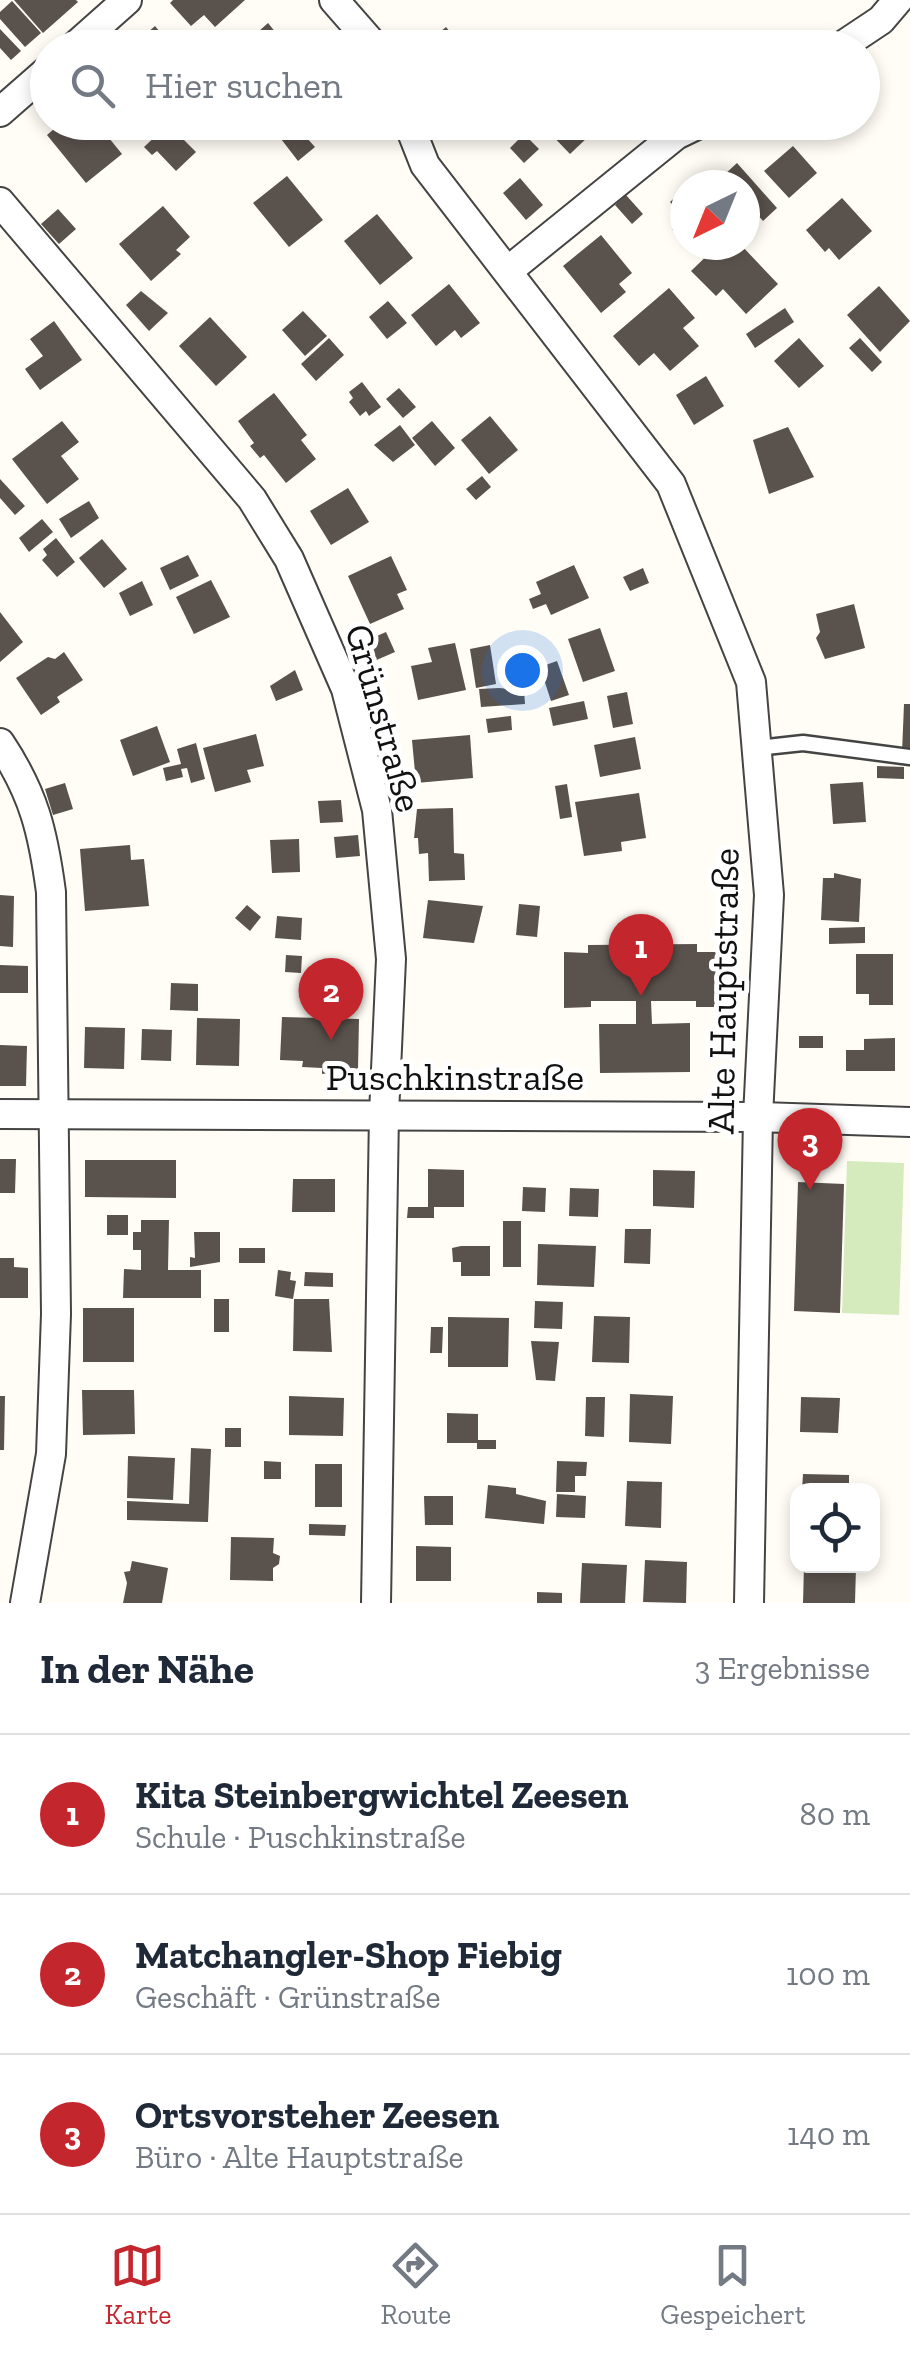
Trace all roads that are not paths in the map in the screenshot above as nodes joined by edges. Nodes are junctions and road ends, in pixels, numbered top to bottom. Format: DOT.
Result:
graph roads {
  1 [pos="127,0"];
  2 [pos="334,0"];
  3 [pos="898,0"];
  4 [pos="93,30"];
  5 [pos="360,30"];
  6 [pos="866,30"];
  7 [pos="30,86"];
  8 [pos="0,112"];
  9 [pos="415,140"];
  10 [pos="670,140"];
  11 [pos="0,202"];
  12 [pos="509,270"];
  13 [pos="0,743"];
  14 [pos="756,748"];
  15 [pos="910,758"];
  16 [pos="0,1114"];
  17 [pos="50,1114"];
  18 [pos="384,1114"];
  19 [pos="758,1116"];
  20 [pos="910,1122"];
  21 [pos="24,1603"];
  22 [pos="376,1603"];
  23 [pos="749,1603"];
  1 -- 4 [label="street"];
  2 -- 5 [label="street"];
  3 -- 6 [label="street"];
  7 -- 8 [label="street"];
  9 -- 12 [label="street, Alte Hauptstraße"];
  10 -- 12 [label="street"];
  11 -- 18 [label="street, Grünstraße"];
  12 -- 14 [label="street, Alte Hauptstraße"];
  13 -- 17 [label="street"];
  14 -- 15 [label="lane"];
  14 -- 19 [label="street, Alte Hauptstraße"];
  16 -- 17 [label="street, Puschkinstraße"];
  17 -- 18 [label="street, Puschkinstraße"];
  17 -- 21 [label="street"];
  18 -- 19 [label="street, Puschkinstraße"];
  18 -- 22 [label="street, Grünstraße"];
  19 -- 20 [label="street, Puschkinstraße"];
  19 -- 23 [label="street, Alte Hauptstraße"];
}
